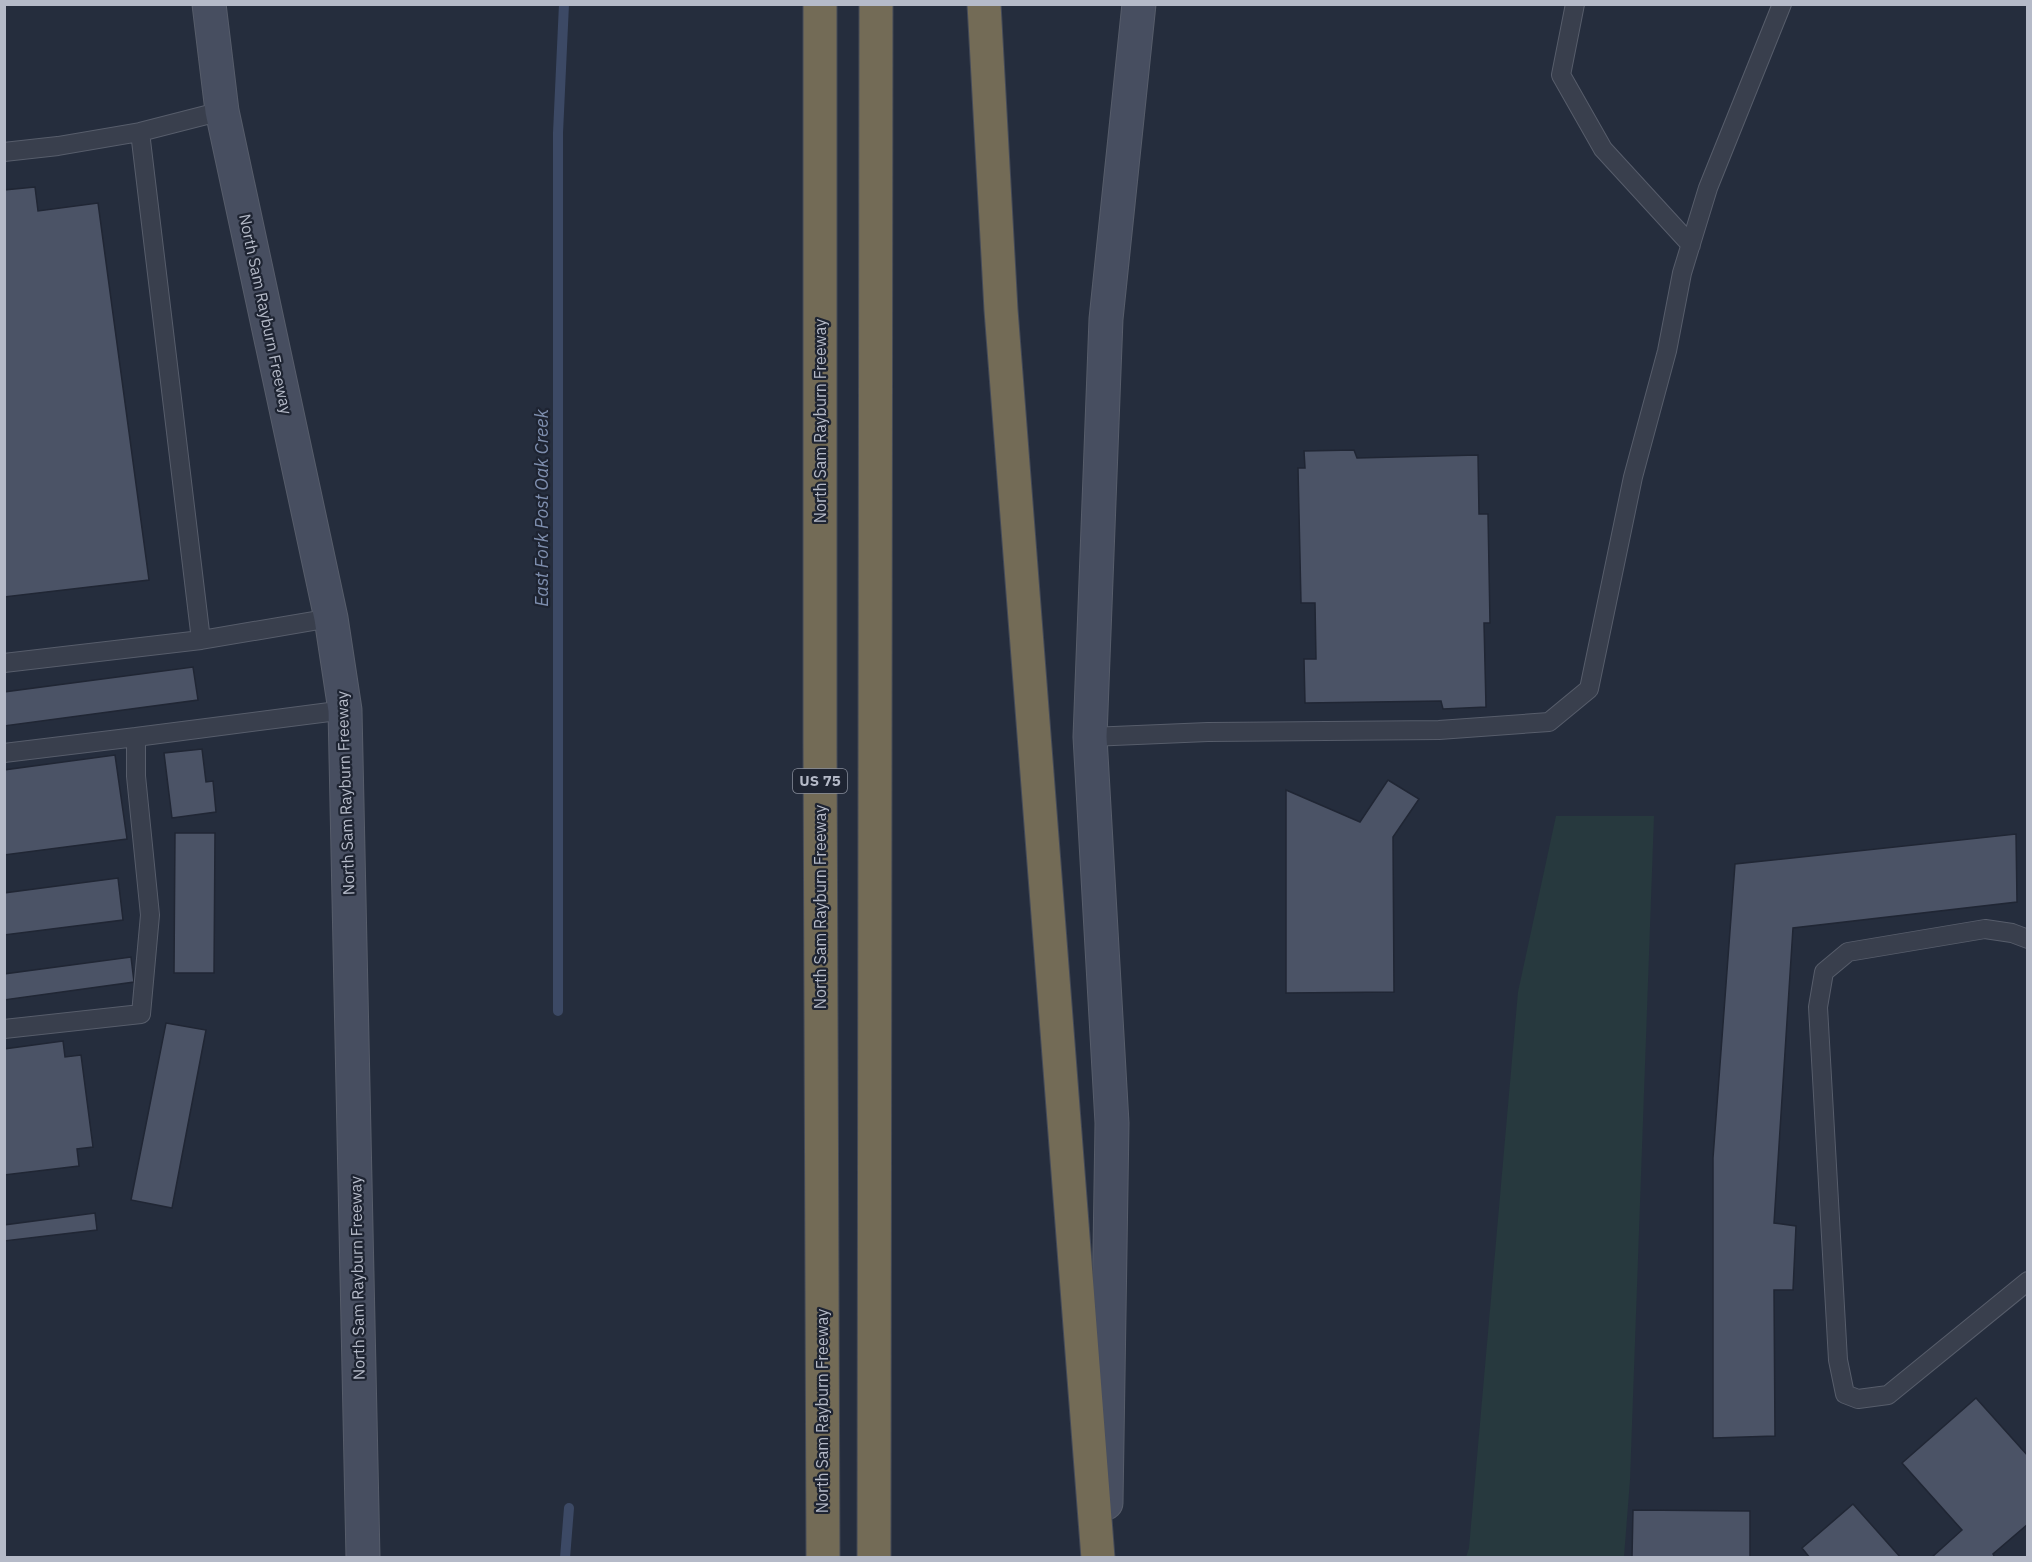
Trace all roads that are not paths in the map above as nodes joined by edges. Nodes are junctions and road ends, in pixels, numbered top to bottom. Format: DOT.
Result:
graph roads {
  1 [pos="208,4"];
  2 [pos="820,4"];
  3 [pos="876,4"];
  4 [pos="984,4"];
  5 [pos="1139,4"];
  6 [pos="1575,4"];
  7 [pos="1782,4"];
  8 [pos="222,111"];
  9 [pos="140,132"];
  10 [pos="4,152"];
  11 [pos="1691,245"];
  12 [pos="331,618"];
  13 [pos="201,640"];
  14 [pos="4,663"];
  15 [pos="345,710"];
  16 [pos="136,737"];
  17 [pos="1090,737"];
  18 [pos="4,753"];
  19 [pos="2028,939"];
  20 [pos="4,1029"];
  21 [pos="2028,1281"];
  22 [pos="363,1557"];
  23 [pos="823,1557"];
  24 [pos="874,1557"];
  25 [pos="1098,1557"];
  26 [pos="1105,1557"];
  1 -- 8 [label="main road, North Sam Rayburn Freeway"];
  2 -- 23 [label="highway, North Sam Rayburn Freeway / US 75"];
  3 -- 24 [label="highway"];
  4 -- 25 [label="highway"];
  5 -- 17 [label="main road"];
  6 -- 11 [label="lane"];
  7 -- 11 [label="lane"];
  8 -- 9 [label="lane"];
  8 -- 12 [label="main road, North Sam Rayburn Freeway"];
  9 -- 10 [label="lane"];
  9 -- 13 [label="lane"];
  11 -- 17 [label="lane"];
  12 -- 13 [label="lane"];
  12 -- 15 [label="main road, North Sam Rayburn Freeway"];
  13 -- 14 [label="lane"];
  15 -- 16 [label="lane"];
  15 -- 22 [label="main road, North Sam Rayburn Freeway"];
  16 -- 18 [label="lane"];
  16 -- 20 [label="lane"];
  17 -- 26 [label="main road"];
  19 -- 21 [label="lane"];
}
